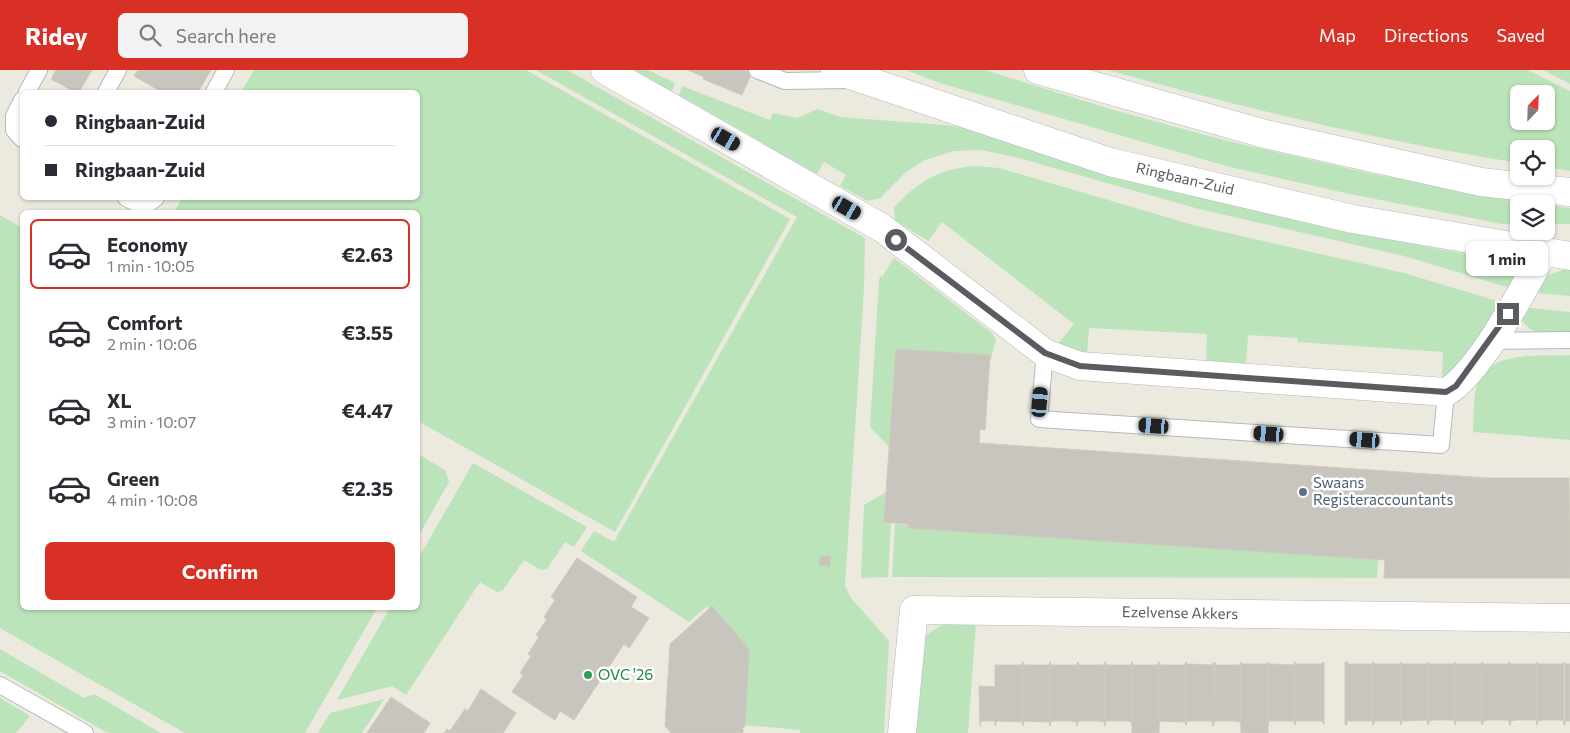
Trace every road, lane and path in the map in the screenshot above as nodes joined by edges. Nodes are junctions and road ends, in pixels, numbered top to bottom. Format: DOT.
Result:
graph roads {
  1 [pos="39,70"];
  2 [pos="118,70"];
  3 [pos="226,70"];
  4 [pos="605,70"];
  5 [pos="757,70"];
  6 [pos="1038,70"];
  7 [pos="847,75"];
  8 [pos="28,90"];
  9 [pos="107,90"];
  10 [pos="215,90"];
  11 [pos="20,104"];
  12 [pos="20,137"];
  13 [pos="1570,192"];
  14 [pos="130,200"];
  15 [pos="153,200"];
  16 [pos="1543,253"];
  17 [pos="1570,256"];
  18 [pos="1570,340"];
  19 [pos="1490,341"];
  20 [pos="1045,353"];
  21 [pos="1446,392"];
  22 [pos="1570,618"];
  23 [pos="0,685"];
  24 [pos="85,733"];
  25 [pos="902,733"];
  1 -- 8 [label="lane"];
  2 -- 9 [label="lane"];
  3 -- 10 [label="lane"];
  4 -- 20 [label="street"];
  5 -- 7 [label="lane"];
  6 -- 13 [label="street"];
  7 -- 16 [label="street, Ringbaan-Zuid"];
  11 -- 12 [label="lane"];
  14 -- 15 [label="lane"];
  16 -- 17 [label="street, Ringbaan-Zuid"];
  16 -- 19 [label="street"];
  18 -- 19 [label="lane"];
  19 -- 21 [label="street"];
  20 -- 21 [label="street"];
  20 -- 21 [label="lane"];
  22 -- 25 [label="street, Ezelvense Akkers"];
  23 -- 24 [label="lane"];
}
